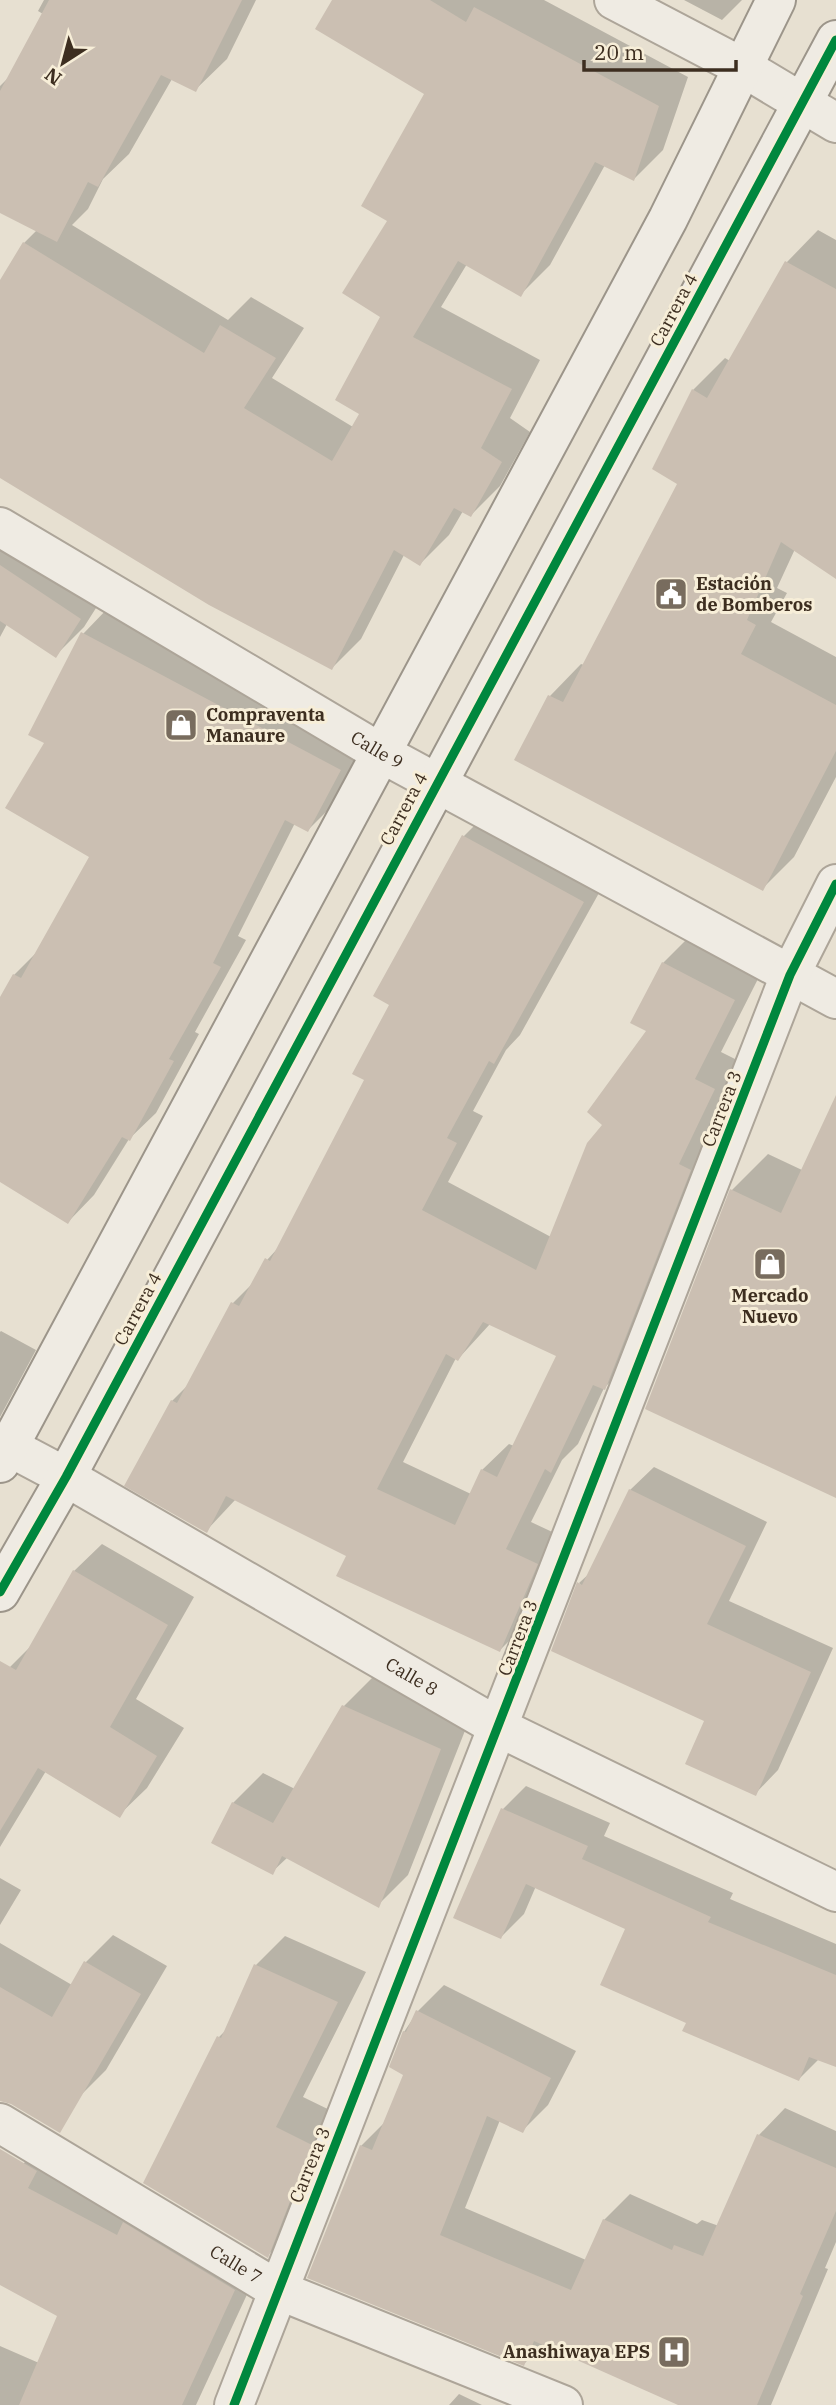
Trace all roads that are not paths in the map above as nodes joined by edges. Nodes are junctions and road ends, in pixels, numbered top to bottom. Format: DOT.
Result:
graph roads {
  1 [pos="614,0"];
  2 [pos="776,0"];
  3 [pos="836,40"];
  4 [pos="744,68"];
  5 [pos="820,114"];
  6 [pos="0,527"];
  7 [pos="381,753"];
  8 [pos="437,781"];
  9 [pos="836,884"];
  10 [pos="790,975"];
  11 [pos="836,999"];
  12 [pos="3,1450"];
  13 [pos="66,1477"];
  14 [pos="0,1592"];
  15 [pos="500,1728"];
  16 [pos="836,1892"];
  17 [pos="0,2123"];
  18 [pos="278,2290"];
  19 [pos="234,2405"];
  20 [pos="564,2405"];
  1 -- 4 [label="street"];
  2 -- 4 [label="street"];
  3 -- 5 [label="street, Carrera 4"];
  4 -- 5 [label="street"];
  4 -- 7 [label="street"];
  5 -- 8 [label="street, Carrera 4"];
  6 -- 7 [label="street, Calle 9"];
  7 -- 8 [label="street, Calle 9"];
  7 -- 12 [label="street"];
  8 -- 10 [label="street, Calle 9"];
  8 -- 13 [label="street, Carrera 4"];
  9 -- 10 [label="street, Carrera 3"];
  10 -- 11 [label="street, Calle 9"];
  10 -- 15 [label="street, Carrera 3"];
  12 -- 13 [label="street, Calle 8"];
  13 -- 14 [label="street, Carrera 4"];
  13 -- 15 [label="street, Calle 8"];
  15 -- 16 [label="street, Calle 8"];
  15 -- 18 [label="street, Carrera 3"];
  17 -- 18 [label="street, Calle 7"];
  18 -- 19 [label="street, Carrera 3"];
  18 -- 20 [label="street, Calle 7"];
}
